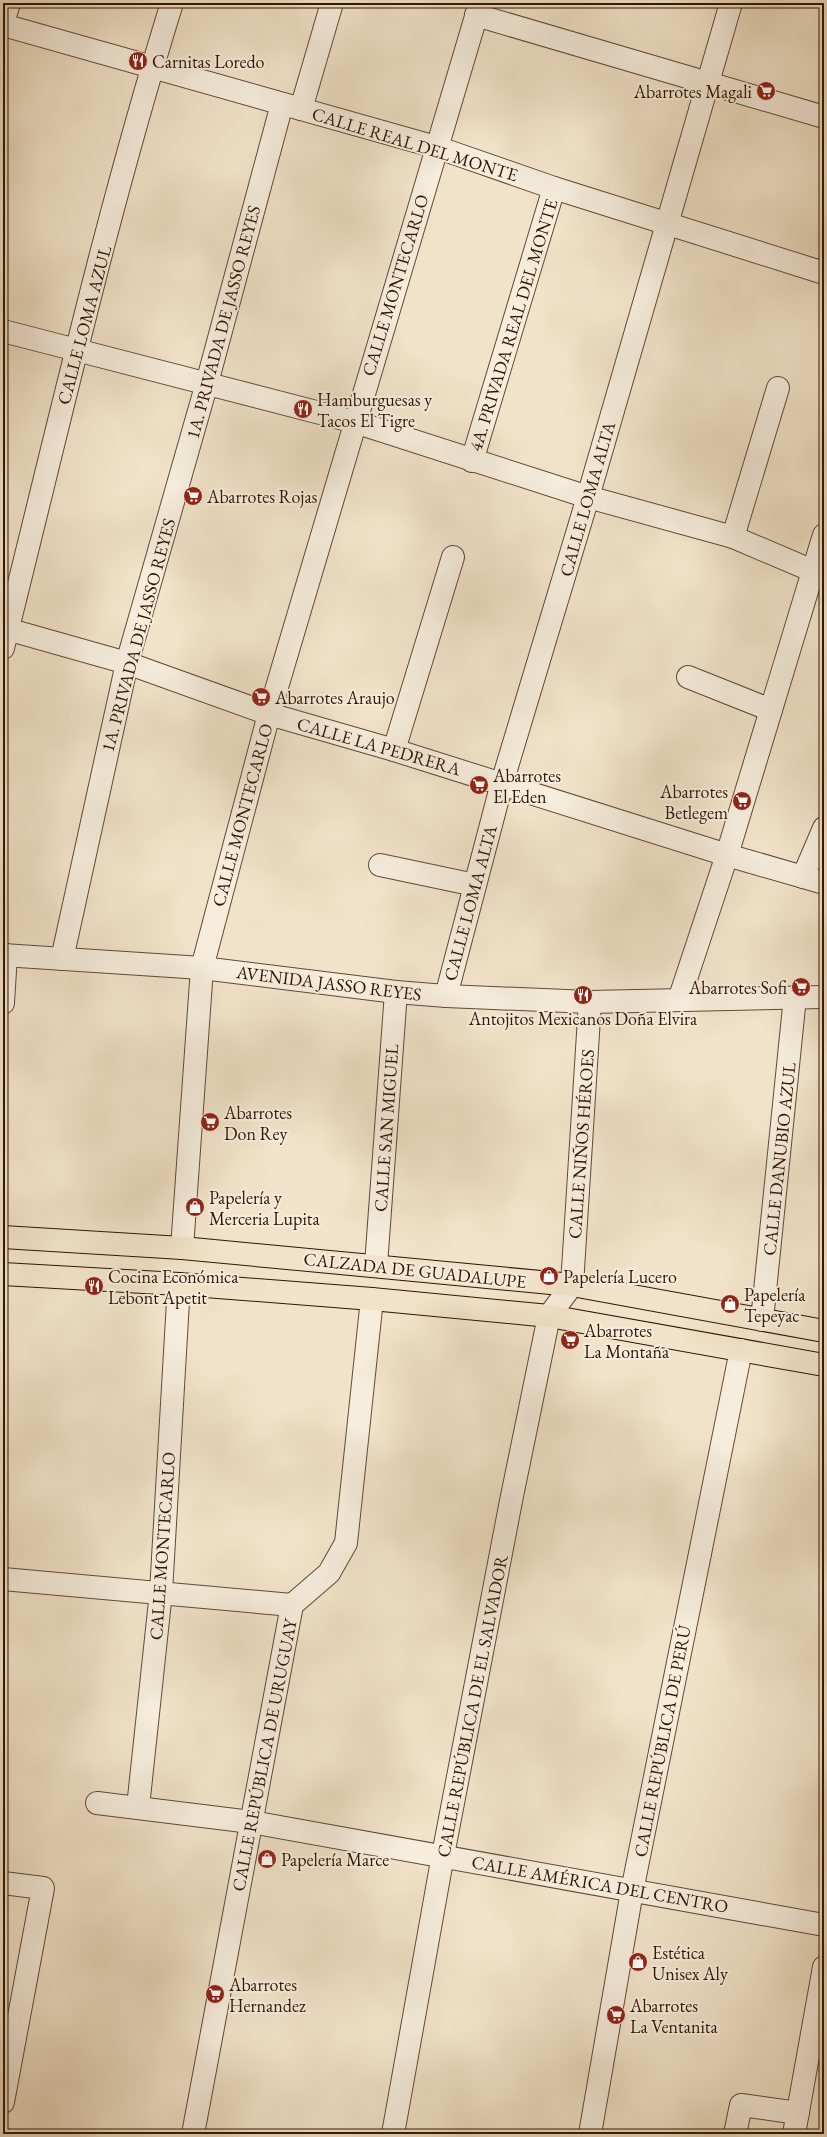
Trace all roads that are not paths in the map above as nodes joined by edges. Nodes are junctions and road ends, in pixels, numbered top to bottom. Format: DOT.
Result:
graph roads {
  1 [pos="9,3"];
  2 [pos="172,3"];
  3 [pos="332,3"];
  4 [pos="731,3"];
  5 [pos="478,9"];
  6 [pos="3,24"];
  7 [pos="152,67"];
  8 [pos="707,84"];
  9 [pos="291,106"];
  10 [pos="824,117"];
  11 [pos="436,147"];
  12 [pos="554,188"];
  13 [pos="667,223"];
  14 [pos="824,273"];
  15 [pos="3,331"];
  16 [pos="76,350"];
  17 [pos="207,383"];
  18 [pos="778,388"];
  19 [pos="354,422"];
  20 [pos="472,461"];
  21 [pos="588,497"];
  22 [pos="824,535"];
  23 [pos="733,537"];
  24 [pos="453,557"];
  25 [pos="819,574"];
  26 [pos="5,635"];
  27 [pos="127,663"];
  28 [pos="688,677"];
  29 [pos="771,710"];
  30 [pos="269,714"];
  31 [pos="394,750"];
  32 [pos="502,783"];
  33 [pos="824,828"];
  34 [pos="727,855"];
  35 [pos="380,865"];
  36 [pos="803,877"];
  37 [pos="824,883"];
  38 [pos="475,885"];
  39 [pos="5,955"];
  40 [pos="62,959"];
  41 [pos="202,968"];
  42 [pos="396,992"];
  43 [pos="446,996"];
  44 [pos="795,997"];
  45 [pos="824,997"];
  46 [pos="679,1000"];
  47 [pos="590,1002"];
  48 [pos="3,1003"];
  49 [pos="3,1237"];
  50 [pos="182,1248"];
  51 [pos="376,1265"];
  52 [pos="3,1274"];
  53 [pos="179,1284"];
  54 [pos="572,1285"];
  55 [pos="372,1299"];
  56 [pos="549,1316"];
  57 [pos="762,1320"];
  58 [pos="824,1331"];
  59 [pos="741,1350"];
  60 [pos="824,1365"];
  61 [pos="3,1579"];
  62 [pos="161,1592"];
  63 [pos="292,1605"];
  64 [pos="97,1803"];
  65 [pos="138,1807"];
  66 [pos="251,1822"];
  67 [pos="443,1855"];
  68 [pos="3,1884"];
  69 [pos="632,1890"];
  70 [pos="824,1925"];
  71 [pos="824,1967"];
  72 [pos="3,2102"];
  73 [pos="796,2124"];
  74 [pos="193,2134"];
  75 [pos="393,2134"];
  76 [pos="590,2134"];
  77 [pos="735,2134"];
  1 -- 6 [label="street"];
  2 -- 7 [label="street, CALLE LOMA AZUL"];
  3 -- 9 [label="street, 1A. PRIVADA DE JASSO REYES"];
  4 -- 8 [label="street, CALLE LOMA ALTA"];
  5 -- 8 [label="street"];
  5 -- 11 [label="street, CALLE MONTECARLO"];
  6 -- 7 [label="street, CALLE REAL DEL MONTE"];
  7 -- 9 [label="street, CALLE REAL DEL MONTE"];
  7 -- 16 [label="street, CALLE LOMA AZUL"];
  8 -- 10 [label="street"];
  8 -- 13 [label="street, CALLE LOMA ALTA"];
  9 -- 11 [label="street, CALLE REAL DEL MONTE"];
  9 -- 17 [label="street, 1A. PRIVADA DE JASSO REYES"];
  11 -- 12 [label="street, CALLE REAL DEL MONTE"];
  11 -- 19 [label="street, CALLE MONTECARLO"];
  12 -- 13 [label="street, CALLE REAL DEL MONTE"];
  12 -- 20 [label="street, 4A. PRIVADA REAL DEL MONTE"];
  13 -- 14 [label="street, CALLE REAL DEL MONTE"];
  13 -- 21 [label="street, CALLE LOMA ALTA"];
  15 -- 16 [label="street"];
  16 -- 17 [label="street"];
  16 -- 26 [label="street, CALLE LOMA AZUL"];
  17 -- 19 [label="street"];
  17 -- 27 [label="street, 1A. PRIVADA DE JASSO REYES"];
  18 -- 23 [label="street"];
  19 -- 20 [label="street"];
  19 -- 30 [label="street, CALLE MONTECARLO"];
  20 -- 21 [label="street"];
  21 -- 23 [label="street"];
  21 -- 32 [label="street, CALLE LOMA ALTA"];
  22 -- 25 [label="street"];
  23 -- 25 [label="street"];
  24 -- 31 [label="street"];
  25 -- 29 [label="street"];
  26 -- 27 [label="street, CALLE LA PEDRERA"];
  27 -- 30 [label="street, CALLE LA PEDRERA"];
  27 -- 40 [label="street, 1A. PRIVADA DE JASSO REYES"];
  28 -- 29 [label="street"];
  29 -- 34 [label="street"];
  30 -- 31 [label="street, CALLE LA PEDRERA"];
  30 -- 41 [label="street, CALLE MONTECARLO"];
  31 -- 32 [label="street, CALLE LA PEDRERA"];
  32 -- 34 [label="street, CALLE LA PEDRERA"];
  32 -- 38 [label="street, CALLE LOMA ALTA"];
  33 -- 36 [label="street"];
  34 -- 36 [label="street, CALLE LA PEDRERA"];
  34 -- 46 [label="street"];
  35 -- 38 [label="street"];
  36 -- 37 [label="street, CALLE LA PEDRERA"];
  38 -- 43 [label="street, CALLE LOMA ALTA"];
  39 -- 40 [label="street, AVENIDA JASSO REYES"];
  39 -- 48 [label="street"];
  40 -- 41 [label="street, AVENIDA JASSO REYES"];
  41 -- 42 [label="street, AVENIDA JASSO REYES"];
  41 -- 50 [label="street, CALLE MONTECARLO"];
  42 -- 43 [label="street, AVENIDA JASSO REYES"];
  42 -- 51 [label="street, CALLE SAN MIGUEL"];
  43 -- 47 [label="street, AVENIDA JASSO REYES"];
  44 -- 45 [label="street, AVENIDA JASSO REYES"];
  44 -- 46 [label="street, AVENIDA JASSO REYES"];
  44 -- 57 [label="street, CALLE DANUBIO AZUL"];
  46 -- 47 [label="street, AVENIDA JASSO REYES"];
  47 -- 54 [label="street, CALLE NIÑOS HÉROES"];
  49 -- 50 [label="main road, CALZADA DE GUADALUPE"];
  50 -- 51 [label="main road, CALZADA DE GUADALUPE"];
  51 -- 54 [label="main road, CALZADA DE GUADALUPE"];
  52 -- 53 [label="main road, CALZADA DE GUADALUPE"];
  53 -- 55 [label="main road, CALZADA DE GUADALUPE"];
  53 -- 62 [label="street, CALLE MONTECARLO"];
  54 -- 56 [label="street, CALLE REPÚBLICA DE EL SALVADOR"];
  54 -- 57 [label="main road, CALZADA DE GUADALUPE"];
  55 -- 56 [label="main road, CALZADA DE GUADALUPE"];
  55 -- 63 [label="street, CALLE REPÚBLICA DE URUGUAY"];
  56 -- 59 [label="main road, CALZADA DE GUADALUPE"];
  56 -- 67 [label="street, CALLE REPÚBLICA DE EL SALVADOR"];
  57 -- 58 [label="main road, CALZADA DE GUADALUPE"];
  59 -- 60 [label="main road, CALZADA DE GUADALUPE"];
  59 -- 69 [label="street, CALLE REPÚBLICA DE PERÚ"];
  61 -- 62 [label="street"];
  62 -- 63 [label="street"];
  62 -- 65 [label="street, CALLE MONTECARLO"];
  63 -- 66 [label="street, CALLE REPÚBLICA DE URUGUAY"];
  64 -- 65 [label="street, CALLE AMÉRICA DEL CENTRO"];
  65 -- 66 [label="street, CALLE AMÉRICA DEL CENTRO"];
  66 -- 67 [label="street, CALLE AMÉRICA DEL CENTRO"];
  66 -- 74 [label="street, CALLE REPÚBLICA DE URUGUAY"];
  67 -- 69 [label="street, CALLE AMÉRICA DEL CENTRO"];
  67 -- 75 [label="street, CALLE REPÚBLICA DE EL SALVADOR"];
  68 -- 72 [label="street"];
  69 -- 70 [label="street, CALLE AMÉRICA DEL CENTRO"];
  69 -- 76 [label="street, CALLE REPÚBLICA DE PERÚ"];
  71 -- 73 [label="street"];
  73 -- 77 [label="street"];
}
